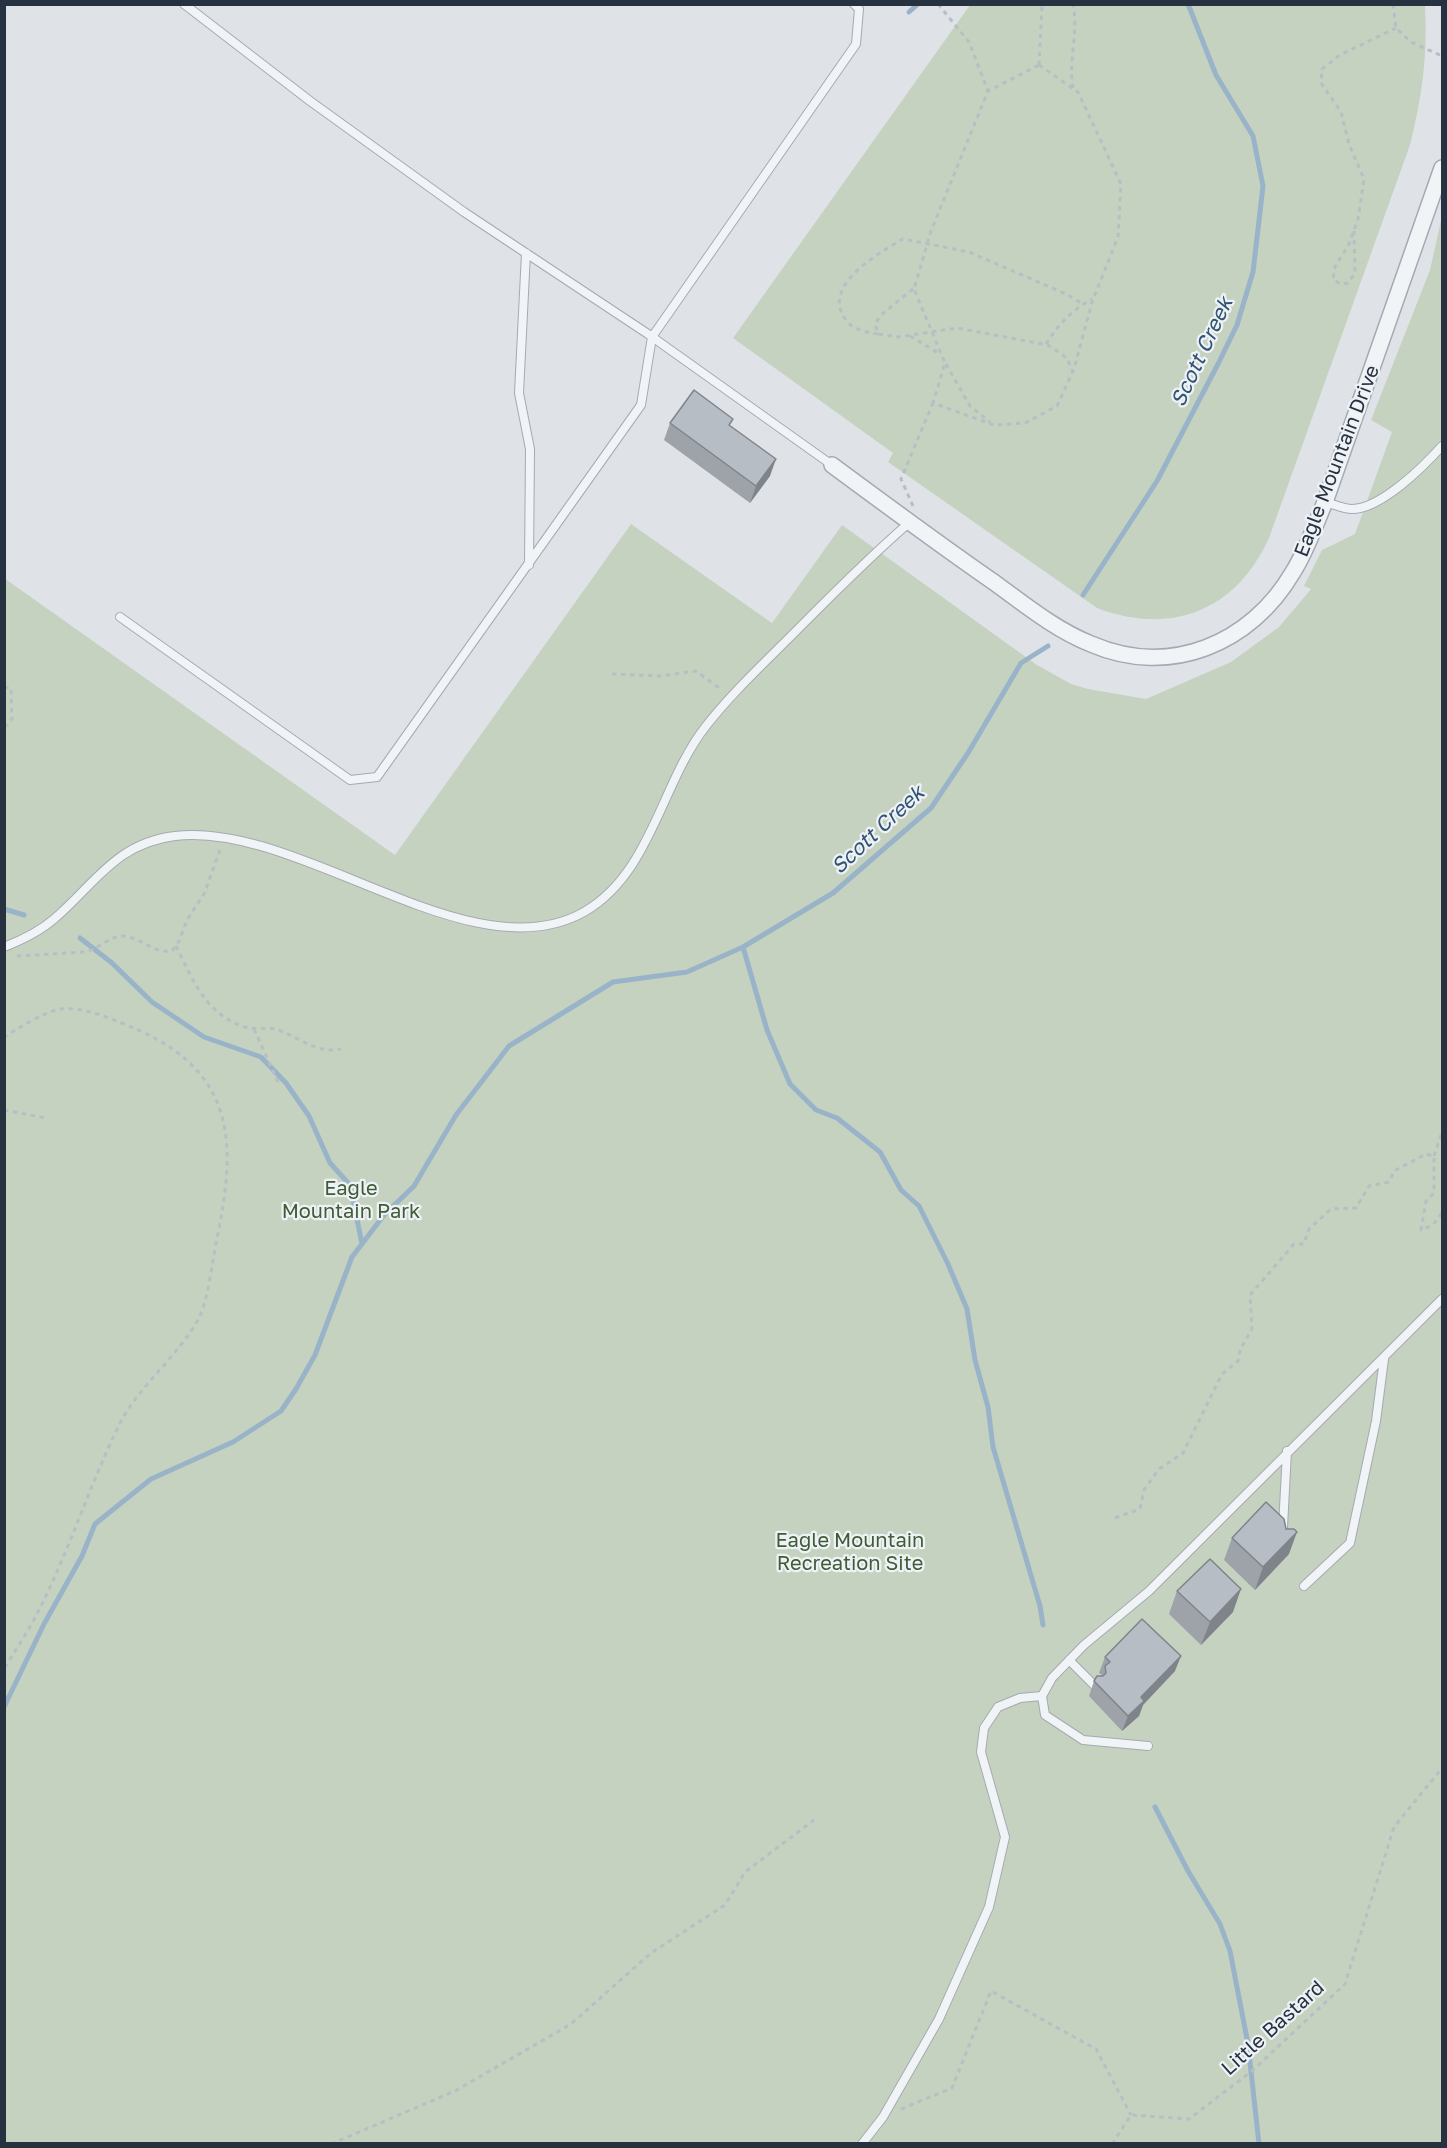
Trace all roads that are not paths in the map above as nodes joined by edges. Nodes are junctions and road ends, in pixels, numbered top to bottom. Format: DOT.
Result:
graph roads {
  1 [pos="184,4"];
  2 [pos="855,4"];
  3 [pos="1443,168"];
  4 [pos="526,253"];
  5 [pos="652,337"];
  6 [pos="1443,446"];
  7 [pos="832,465"];
  8 [pos="1325,502"];
  9 [pos="910,522"];
  10 [pos="530,566"];
  11 [pos="120,617"];
  12 [pos="4,947"];
  13 [pos="1443,1299"];
  14 [pos="1384,1359"];
  15 [pos="1287,1451"];
  16 [pos="1283,1537"];
  17 [pos="1304,1586"];
  18 [pos="1069,1660"];
  19 [pos="1095,1686"];
  20 [pos="1042,1696"];
  21 [pos="1148,1746"];
  22 [pos="862,2144"];
  1 -- 4 [label="lane"];
  2 -- 5 [label="lane"];
  3 -- 8 [label="street, Eagle Mountain Drive"];
  4 -- 5 [label="lane"];
  4 -- 10 [label="lane"];
  5 -- 7 [label="lane"];
  5 -- 10 [label="lane"];
  6 -- 8 [label="lane"];
  7 -- 9 [label="street, Eagle Mountain Drive"];
  8 -- 9 [label="street, Eagle Mountain Drive"];
  9 -- 12 [label="lane"];
  10 -- 11 [label="lane"];
  13 -- 14 [label="lane"];
  14 -- 15 [label="lane"];
  14 -- 17 [label="lane"];
  15 -- 16 [label="lane"];
  15 -- 18 [label="lane"];
  18 -- 19 [label="lane"];
  18 -- 20 [label="lane"];
  20 -- 21 [label="lane"];
  20 -- 22 [label="lane"];
}
